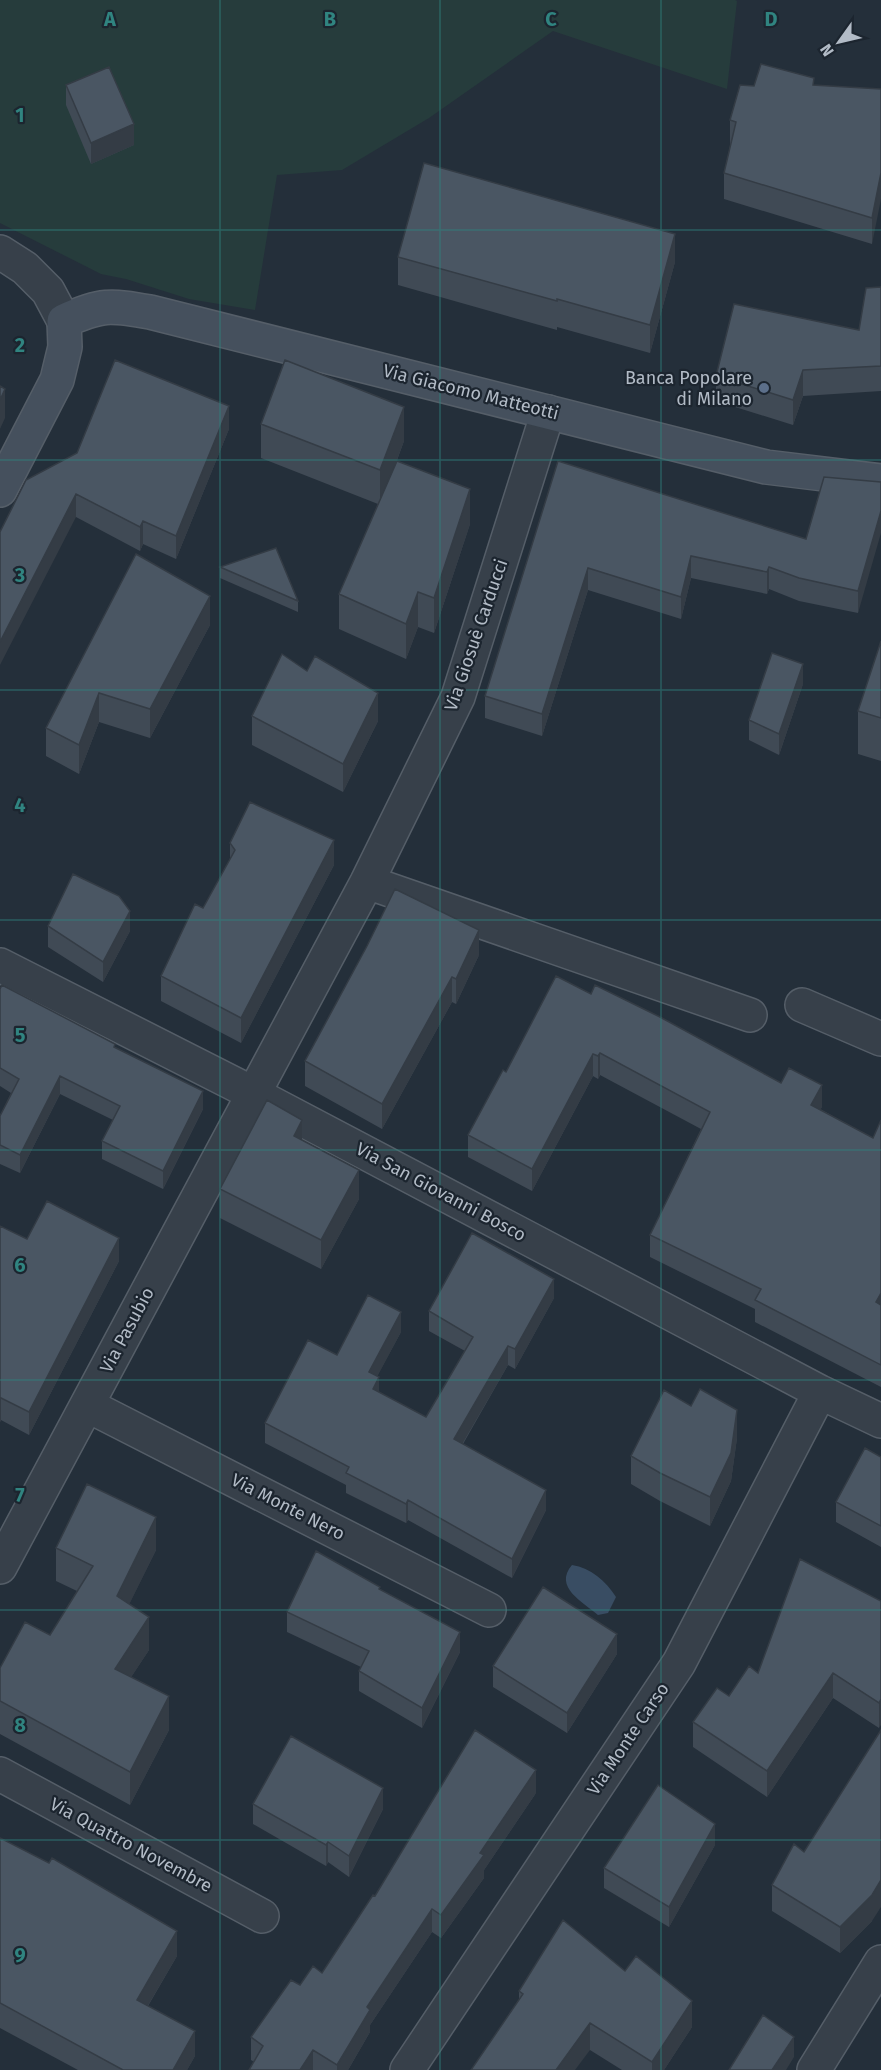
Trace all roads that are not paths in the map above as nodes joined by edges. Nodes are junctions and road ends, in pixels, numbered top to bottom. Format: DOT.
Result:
graph roads {
  1 [pos="0,252"];
  2 [pos="64,321"];
  3 [pos="548,412"];
  4 [pos="881,481"];
  5 [pos="0,490"];
  6 [pos="367,882"];
  7 [pos="0,965"];
  8 [pos="802,1005"];
  9 [pos="750,1015"];
  10 [pos="881,1038"];
  11 [pos="254,1094"];
  12 [pos="820,1392"];
  13 [pos="87,1405"];
  14 [pos="881,1421"];
  15 [pos="0,1567"];
  16 [pos="489,1610"];
  17 [pos="0,1774"];
  18 [pos="262,1916"];
  19 [pos="881,1962"];
  20 [pos="407,2070"];
  21 [pos="814,2070"];
  1 -- 2 [label="street"];
  2 -- 3 [label="street, Via Giacomo Matteotti"];
  2 -- 5 [label="street"];
  3 -- 4 [label="street, Via Giacomo Matteotti"];
  3 -- 6 [label="street, Via Giosuè Carducci"];
  6 -- 9 [label="street"];
  6 -- 11 [label="street, Via Giosuè Carducci"];
  7 -- 11 [label="street, Via San Giovanni Bosco"];
  8 -- 10 [label="street"];
  11 -- 12 [label="street, Via San Giovanni Bosco"];
  11 -- 13 [label="street, Via Pasubio"];
  12 -- 14 [label="street, Via San Giovanni Bosco"];
  12 -- 20 [label="street, Via Monte Carso"];
  13 -- 15 [label="street, Via Pasubio"];
  13 -- 16 [label="street, Via Monte Nero"];
  17 -- 18 [label="street, Via Quattro Novembre"];
  19 -- 21 [label="street"];
}
